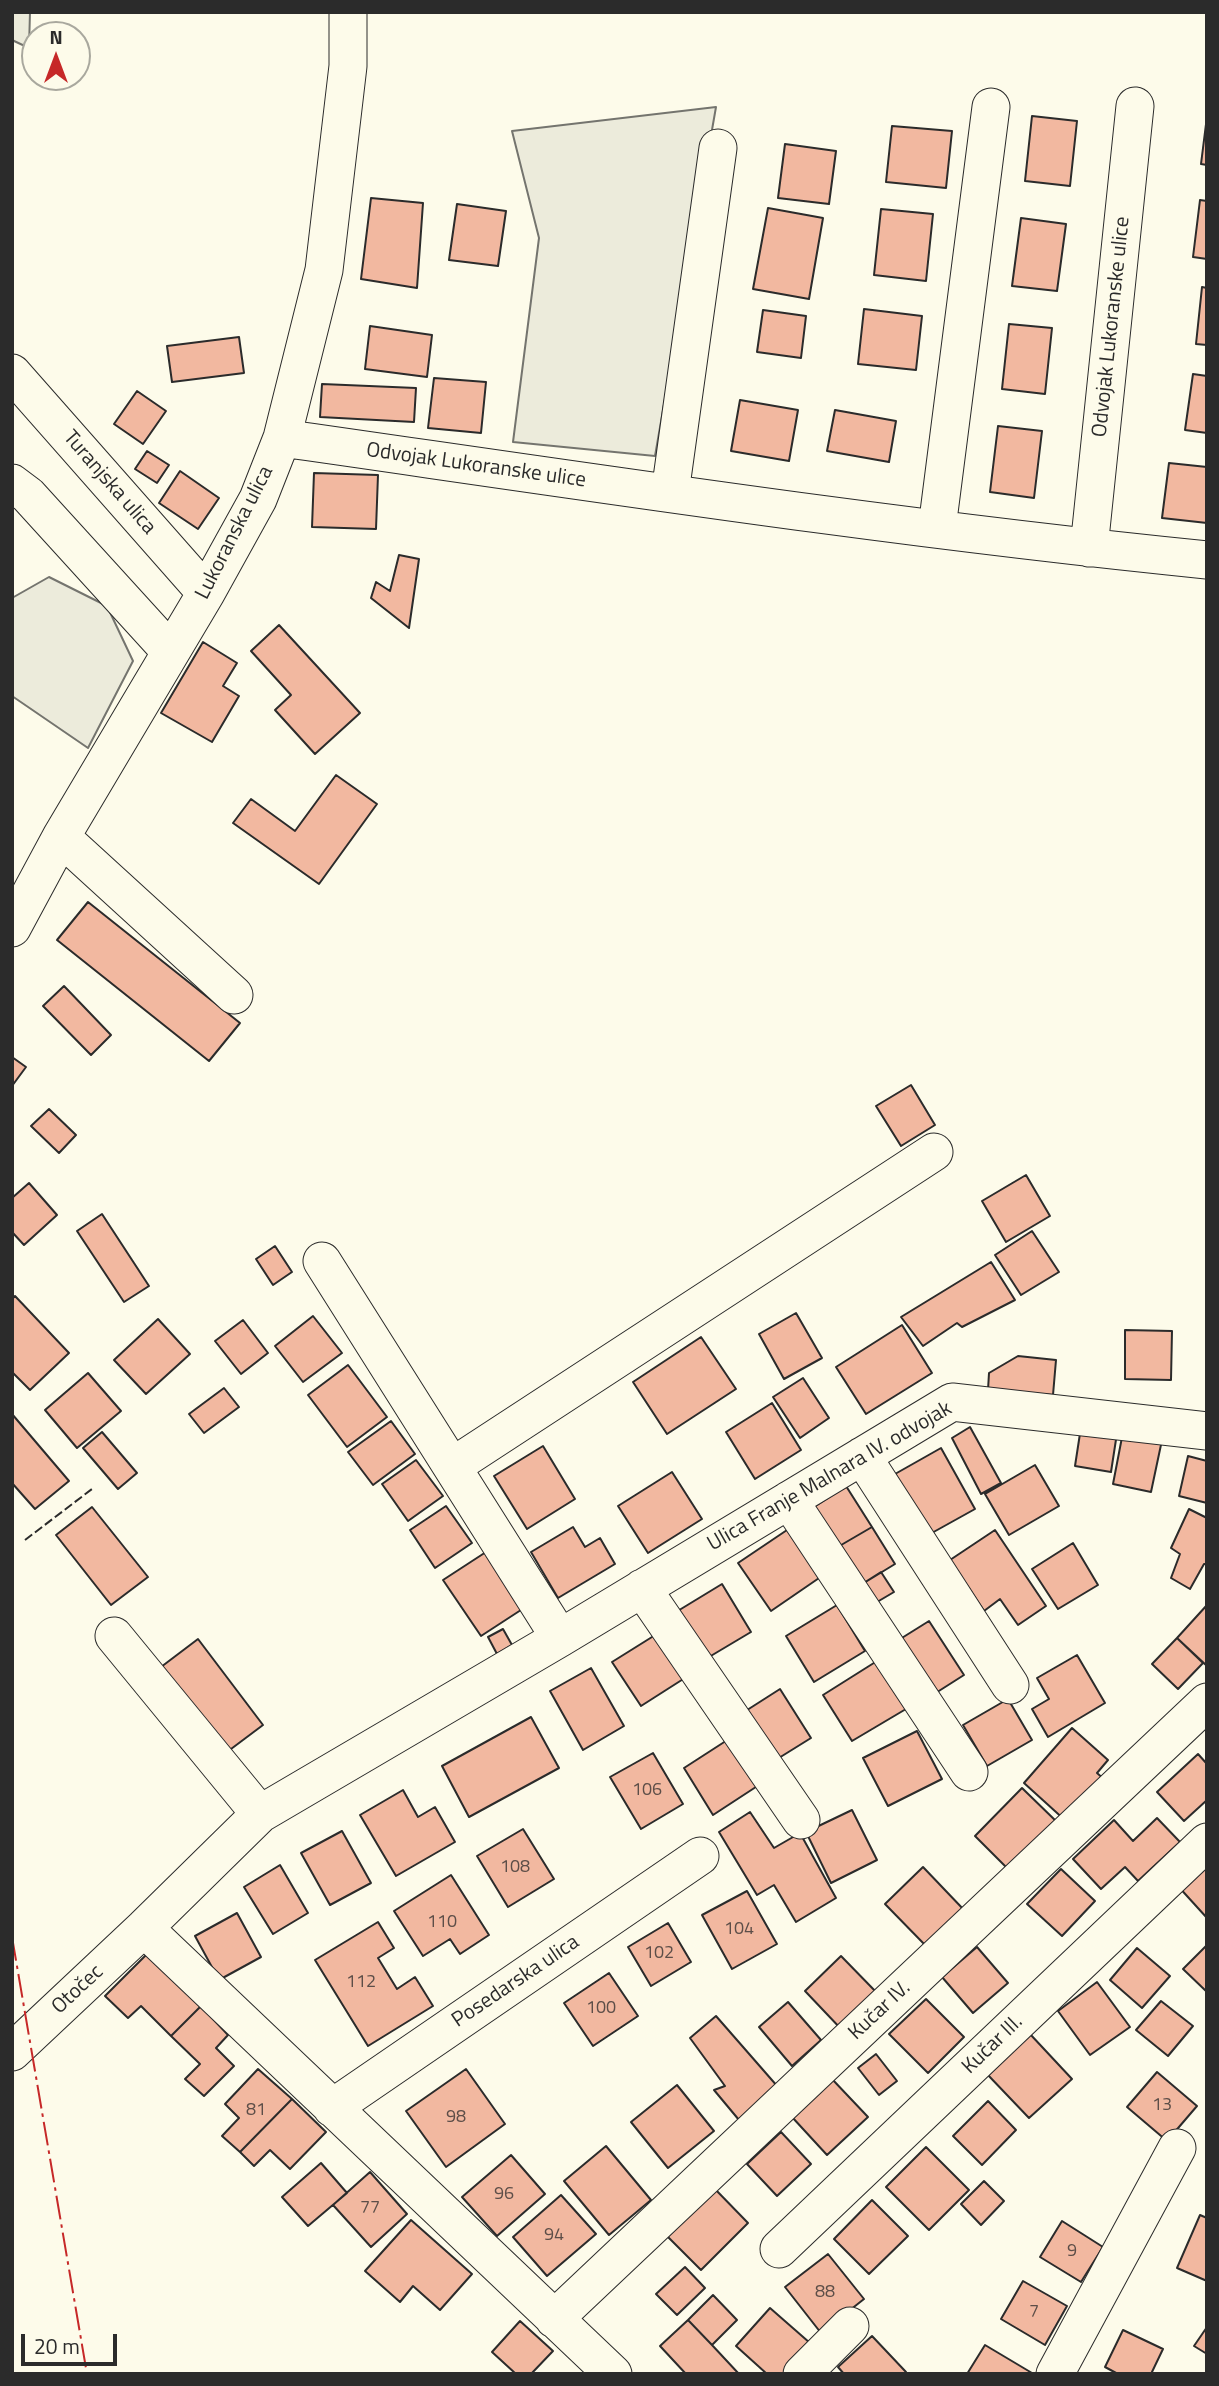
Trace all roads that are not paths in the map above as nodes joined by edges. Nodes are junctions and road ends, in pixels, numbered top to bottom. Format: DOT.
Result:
graph roads {
  1 [pos="348,12"];
  2 [pos="1135,106"];
  3 [pos="991,107"];
  4 [pos="718,148"];
  5 [pos="12,373"];
  6 [pos="282,438"];
  7 [pos="12,483"];
  8 [pos="670,494"];
  9 [pos="937,528"];
  10 [pos="1089,548"];
  11 [pos="1207,560"];
  12 [pos="206,593"];
  13 [pos="170,651"];
  14 [pos="61,837"];
  15 [pos="12,928"];
  16 [pos="234,995"];
  17 [pos="934,1152"];
  18 [pos="322,1261"];
  19 [pos="1207,1431"];
  20 [pos="862,1456"];
  21 [pos="453,1466"];
  22 [pos="789,1500"];
  23 [pos="642,1588"];
  24 [pos="114,1636"];
  25 [pos="559,1638"];
  26 [pos="1010,1685"];
  27 [pos="1207,1702"];
  28 [pos="969,1772"];
  29 [pos="260,1814"];
  30 [pos="801,1819"];
  31 [pos="1207,1842"];
  32 [pos="700,1856"];
  33 [pos="145,1928"];
  34 [pos="12,2052"];
  35 [pos="332,2108"];
  36 [pos="1177,2148"];
  37 [pos="779,2249"];
  38 [pos="554,2319"];
  39 [pos="850,2326"];
  40 [pos="613,2374"];
  41 [pos="802,2374"];
  42 [pos="1055,2374"];
  1 -- 6 [label="street, Lukoranska ulica"];
  2 -- 10 [label="street, Odvojak Lukoranske ulice"];
  3 -- 9 [label="street"];
  4 -- 8 [label="street"];
  5 -- 12 [label="street, Turanjska ulica"];
  6 -- 8 [label="street, Odvojak Lukoranske ulice"];
  6 -- 12 [label="street, Lukoranska ulica"];
  7 -- 13 [label="street"];
  8 -- 9 [label="street, Odvojak Lukoranske ulice"];
  9 -- 10 [label="street, Odvojak Lukoranske ulice"];
  10 -- 11 [label="street, Odvojak Lukoranske ulice"];
  12 -- 13 [label="street, Lukoranska ulica"];
  13 -- 14 [label="street, Lukoranska ulica"];
  14 -- 15 [label="street, Lukoranska ulica"];
  14 -- 16 [label="street"];
  17 -- 21 [label="street"];
  18 -- 21 [label="street"];
  19 -- 20 [label="street, Ulica Franje Malnara IV. odvojak"];
  20 -- 22 [label="street, Ulica Franje Malnara IV. odvojak"];
  20 -- 26 [label="street"];
  21 -- 25 [label="street"];
  22 -- 23 [label="street, Ulica Franje Malnara IV. odvojak"];
  22 -- 28 [label="street"];
  23 -- 25 [label="street, Ulica Franje Malnara IV. odvojak"];
  23 -- 30 [label="street"];
  24 -- 29 [label="street"];
  25 -- 29 [label="street, Ulica Franje Malnara IV. odvojak"];
  27 -- 38 [label="street, Kučar IV."];
  29 -- 33 [label="street, Ulica Franje Malnara IV. odvojak"];
  31 -- 37 [label="street, Kučar III."];
  32 -- 35 [label="street, Posedarska ulica"];
  33 -- 34 [label="street, Otočec"];
  33 -- 35 [label="street"];
  35 -- 38 [label="street"];
  36 -- 42 [label="street"];
  38 -- 40 [label="street"];
  39 -- 41 [label="street"];
}
